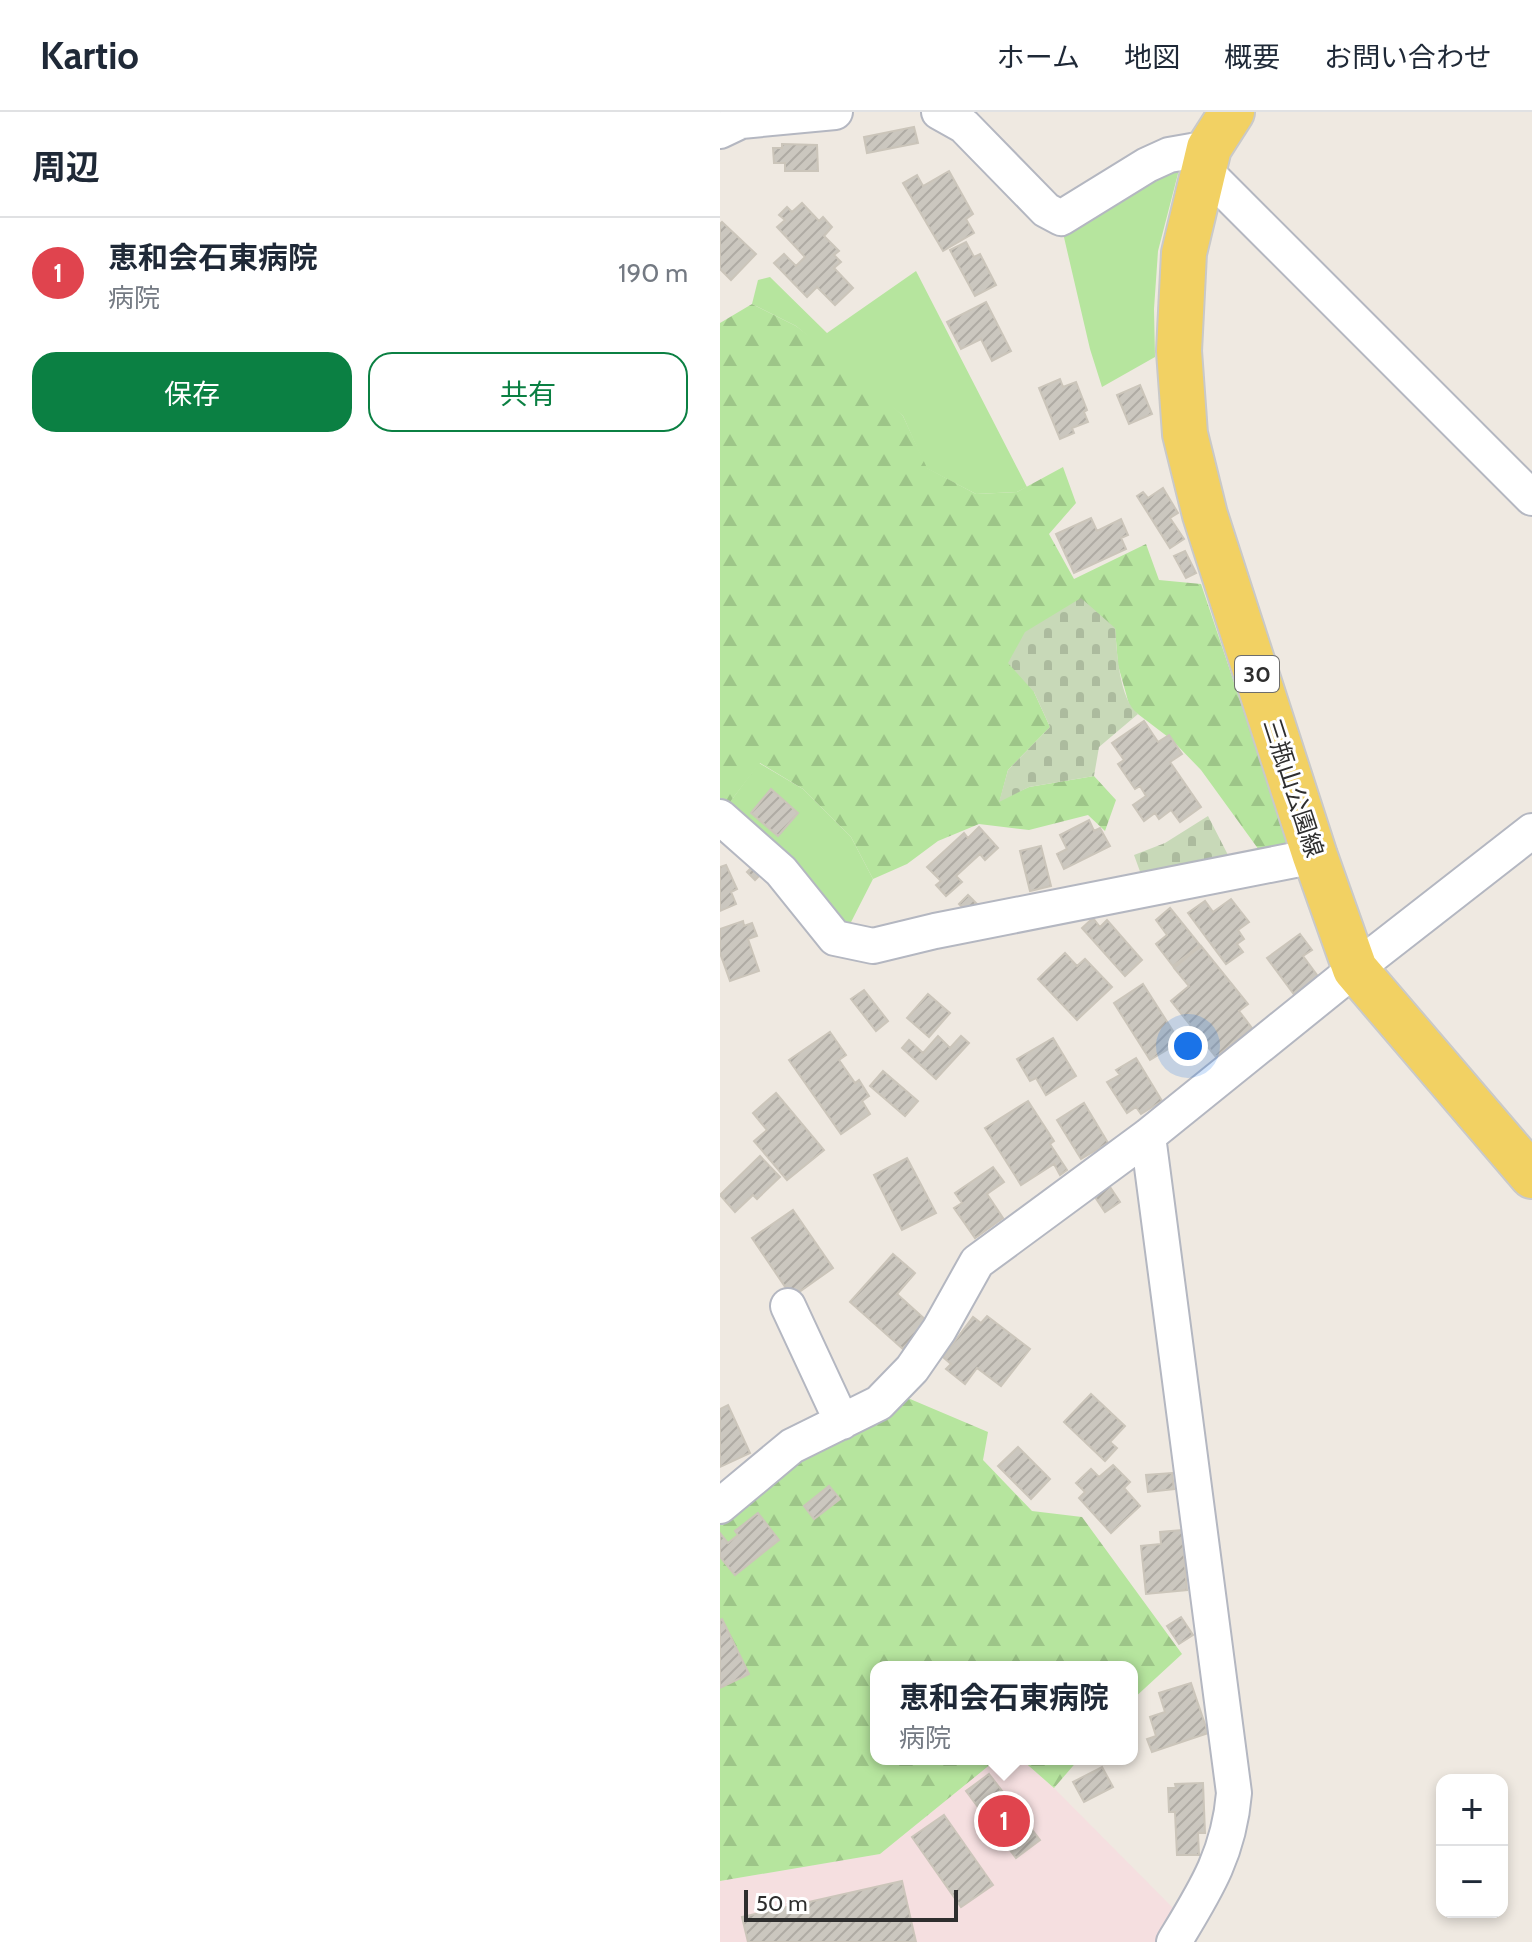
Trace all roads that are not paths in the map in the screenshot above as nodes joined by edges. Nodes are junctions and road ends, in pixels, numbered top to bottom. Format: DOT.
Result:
graph roads {
  1 [pos="835,112"];
  2 [pos="939,112"];
  3 [pos="1232,112"];
  4 [pos="720,131"];
  5 [pos="1207,160"];
  6 [pos="1532,498"];
  7 [pos="720,817"];
  8 [pos="1532,831"];
  9 [pos="1315,856"];
  10 [pos="1355,969"];
  11 [pos="1148,1136"];
  12 [pos="1532,1176"];
  13 [pos="788,1306"];
  14 [pos="842,1422"];
  15 [pos="720,1506"];
  16 [pos="1174,1942"];
  1 -- 4 [label="street"];
  2 -- 5 [label="street"];
  3 -- 5 [label="main road, 三瓶山公園線 / 30"];
  5 -- 6 [label="street"];
  5 -- 9 [label="main road, 三瓶山公園線 / 30"];
  7 -- 9 [label="street"];
  8 -- 10 [label="street"];
  9 -- 10 [label="main road, 三瓶山公園線 / 30"];
  10 -- 11 [label="street"];
  10 -- 12 [label="main road, 三瓶山公園線 / 30"];
  11 -- 14 [label="street"];
  11 -- 16 [label="street"];
  13 -- 14 [label="street"];
  14 -- 15 [label="street"];
}
